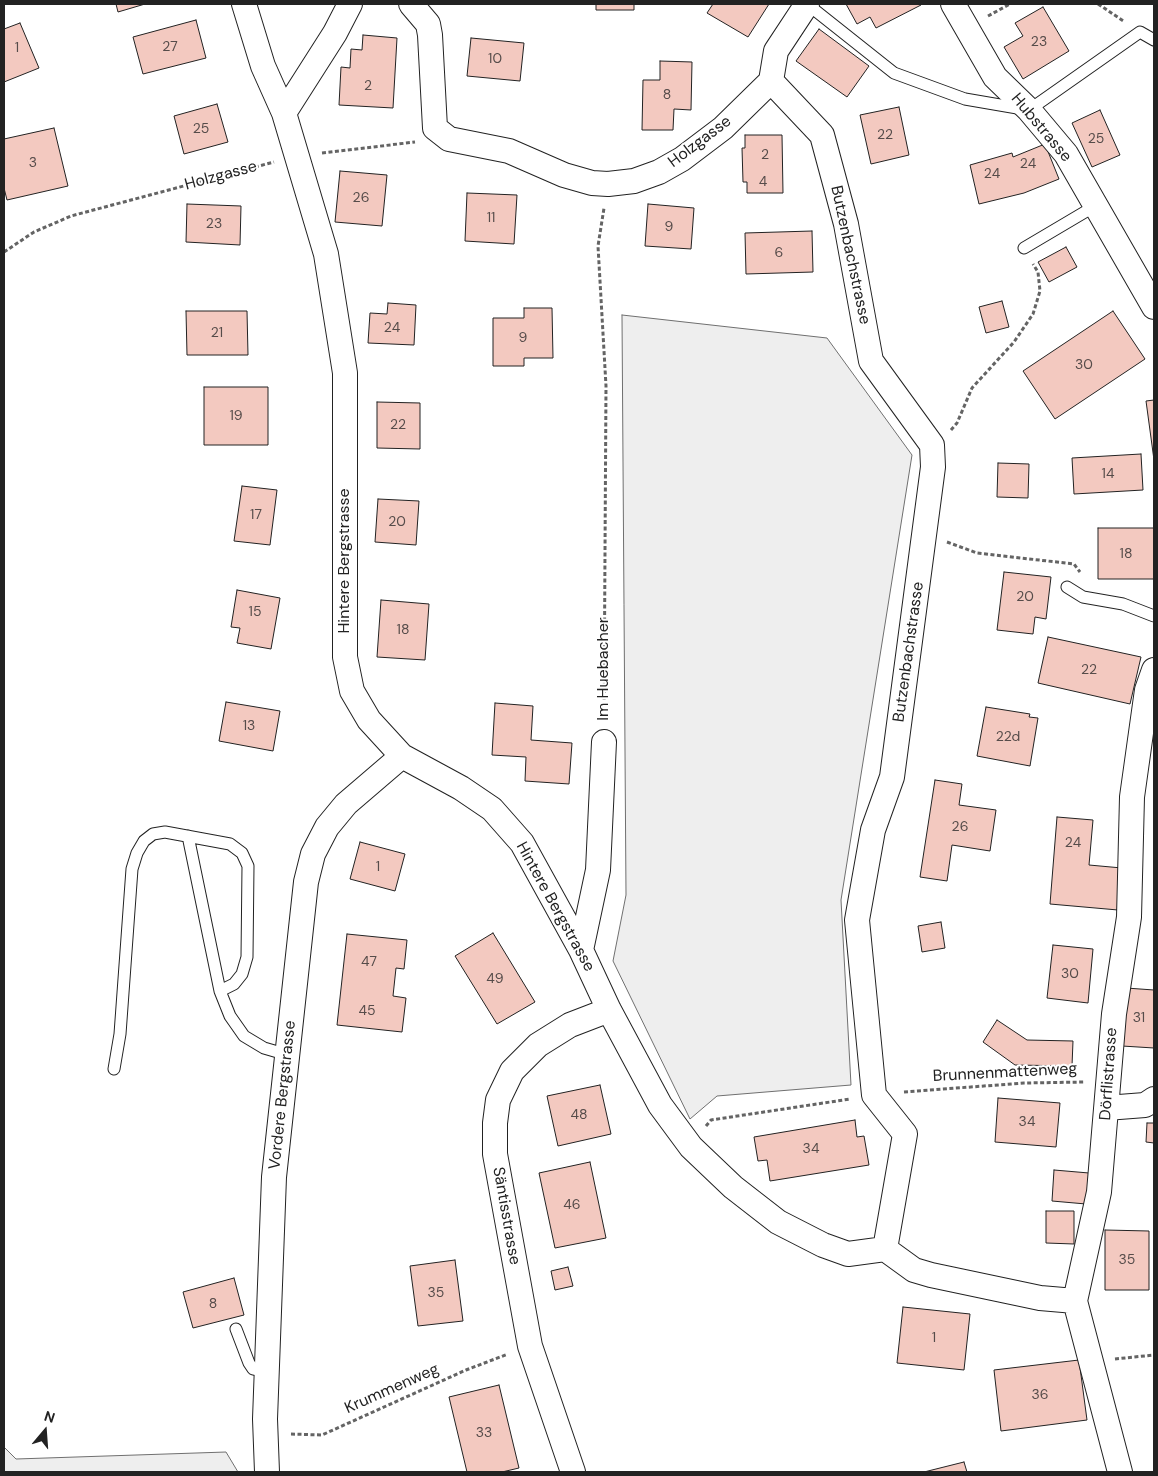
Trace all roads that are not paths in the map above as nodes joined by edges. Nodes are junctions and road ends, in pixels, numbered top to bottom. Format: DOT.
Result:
graph roads {
  1 [pos="244,4"];
  2 [pos="350,4"];
  3 [pos="410,4"];
  4 [pos="807,4"];
  5 [pos="953,4"];
  6 [pos="1154,40"];
  7 [pos="771,81"];
  8 [pos="1029,110"];
  9 [pos="284,113"];
  10 [pos="1095,206"];
  11 [pos="1024,248"];
  12 [pos="1154,307"];
  13 [pos="1066,587"];
  14 [pos="1154,616"];
  15 [pos="1154,670"];
  16 [pos="604,742"];
  17 [pos="402,756"];
  18 [pos="188,836"];
  19 [pos="581,950"];
  20 [pos="220,991"];
  21 [pos="609,1010"];
  22 [pos="288,1055"];
  23 [pos="114,1069"];
  24 [pos="1154,1099"];
  25 [pos="1106,1108"];
  26 [pos="885,1249"];
  27 [pos="1075,1301"];
  28 [pos="236,1329"];
  29 [pos="266,1372"];
  30 [pos="267,1472"];
  31 [pos="573,1472"];
  32 [pos="1120,1472"];
  1 -- 9 [label="street, Hintere Bergstrasse"];
  2 -- 9 [label="street"];
  3 -- 7 [label="street, Holzgasse"];
  4 -- 7 [label="street"];
  4 -- 8 [label="lane"];
  5 -- 8 [label="street, Hubstrasse"];
  6 -- 8 [label="lane"];
  7 -- 26 [label="street, Butzenbachstrasse"];
  8 -- 10 [label="street, Hubstrasse"];
  9 -- 17 [label="street, Hintere Bergstrasse"];
  10 -- 11 [label="lane"];
  10 -- 12 [label="street, Hubstrasse"];
  13 -- 14 [label="lane"];
  15 -- 25 [label="street, Dörflistrasse"];
  16 -- 19 [label="street, Im Huebacher"];
  17 -- 19 [label="street, Hintere Bergstrasse"];
  17 -- 22 [label="street, Vordere Bergstrasse"];
  18 -- 20 [label="lane"];
  18 -- 20 [label="lane"];
  18 -- 23 [label="lane"];
  19 -- 21 [label="street, Hintere Bergstrasse"];
  20 -- 22 [label="lane"];
  21 -- 26 [label="street, Hintere Bergstrasse"];
  21 -- 31 [label="street, Säntisstrasse"];
  22 -- 29 [label="street, Vordere Bergstrasse"];
  24 -- 25 [label="street"];
  25 -- 27 [label="street, Dörflistrasse"];
  26 -- 27 [label="street"];
  27 -- 32 [label="street, Dörflistrasse"];
  28 -- 29 [label="lane"];
  29 -- 30 [label="street, Vordere Bergstrasse"];
}
